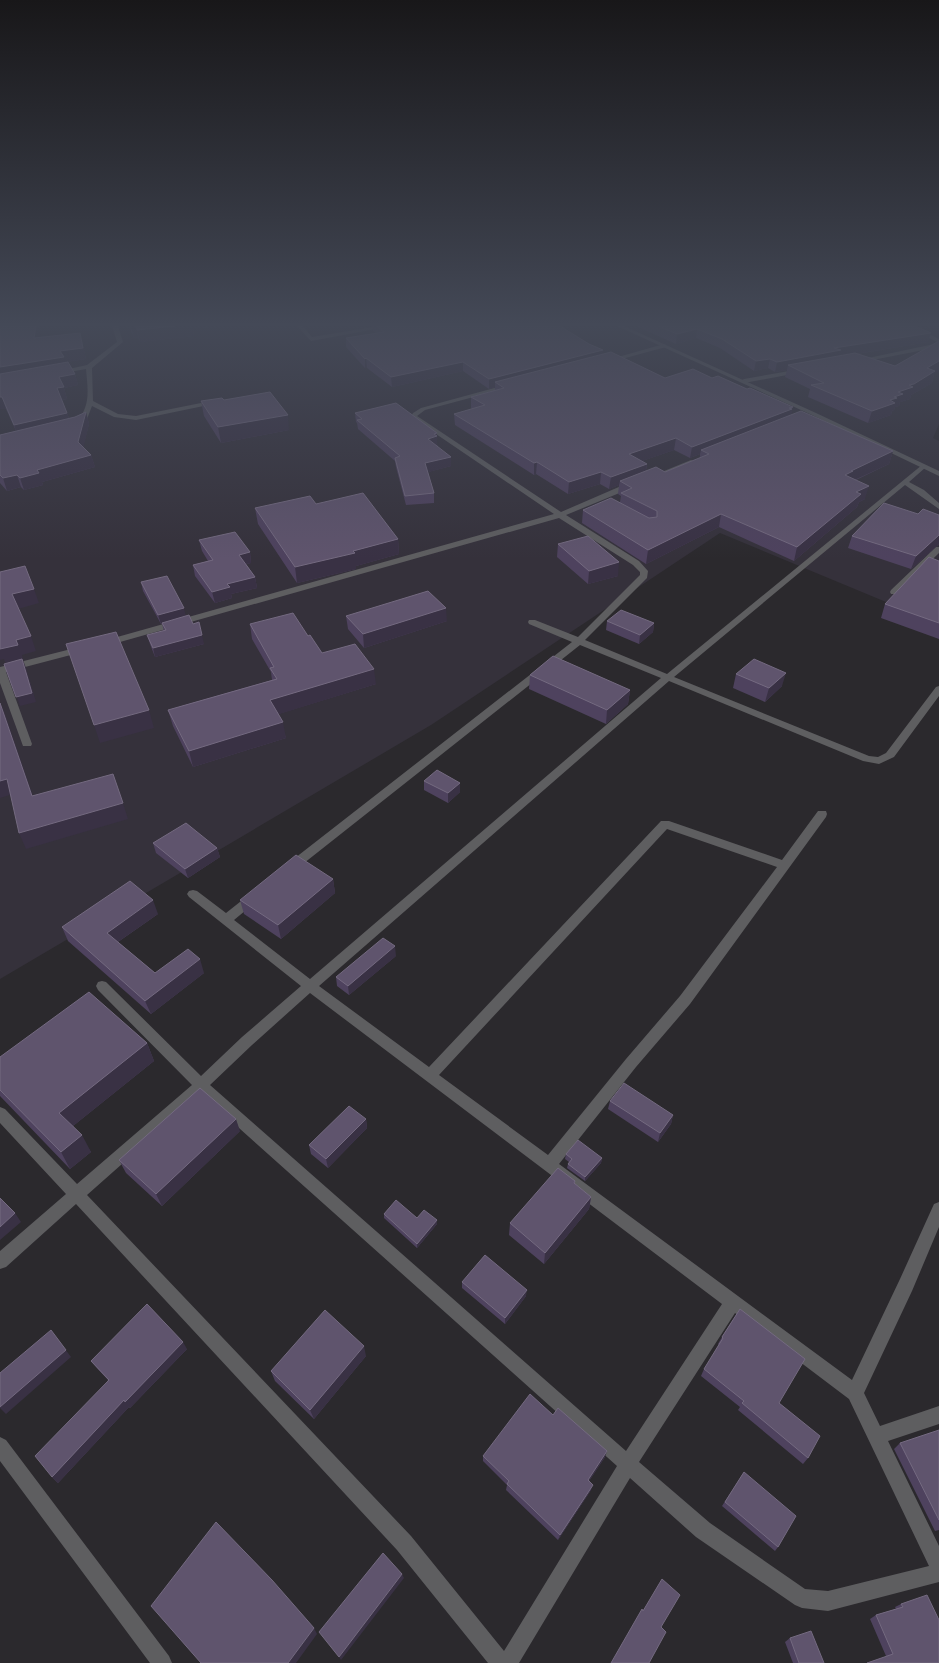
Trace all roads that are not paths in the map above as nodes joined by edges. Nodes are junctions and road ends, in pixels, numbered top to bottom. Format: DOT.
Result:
graph roads {
  1 [pos="89,404"];
  2 [pos="93,404"];
  3 [pos="207,404"];
  4 [pos="444,404"];
  5 [pos="792,404"];
  6 [pos="814,414"];
  7 [pos="800,419"];
  8 [pos="68,428"];
  9 [pos="699,459"];
  10 [pos="924,466"];
  11 [pos="939,474"];
  12 [pos="906,483"];
  13 [pos="939,507"];
  14 [pos="560,515"];
  15 [pos="939,549"];
  16 [pos="894,592"];
  17 [pos="532,622"];
  18 [pos="579,641"];
  19 [pos="0,671"];
  20 [pos="667,678"];
  21 [pos="939,689"];
  22 [pos="27,744"];
  23 [pos="822,814"];
  24 [pos="785,865"];
  25 [pos="280,876"];
  26 [pos="262,890"];
  27 [pos="193,894"];
  28 [pos="226,920"];
  29 [pos="102,986"];
  30 [pos="310,986"];
  31 [pos="430,1075"];
  32 [pos="200,1085"];
  33 [pos="0,1113"];
  34 [pos="550,1164"];
  35 [pos="76,1194"];
  36 [pos="939,1209"];
  37 [pos="0,1261"];
  38 [pos="733,1302"];
  39 [pos="855,1393"];
  40 [pos="939,1415"];
  41 [pos="876,1436"];
  42 [pos="0,1446"];
  43 [pos="628,1464"];
  44 [pos="939,1566"];
  45 [pos="939,1573"];
  46 [pos="162,1663"];
  47 [pos="501,1663"];
  48 [pos="508,1663"];
  1 -- 8 [label="street"];
  2 -- 3 [label="street"];
  4 -- 14 [label="street"];
  5 -- 6 [label="street"];
  6 -- 7 [label="street"];
  6 -- 10 [label="street"];
  9 -- 14 [label="street"];
  10 -- 11 [label="street"];
  10 -- 12 [label="street"];
  12 -- 13 [label="street"];
  12 -- 20 [label="street"];
  14 -- 18 [label="street"];
  14 -- 19 [label="street"];
  15 -- 16 [label="street"];
  17 -- 18 [label="street"];
  18 -- 20 [label="street"];
  18 -- 25 [label="street"];
  19 -- 22 [label="street"];
  20 -- 21 [label="street"];
  20 -- 30 [label="street"];
  23 -- 24 [label="street"];
  24 -- 31 [label="street"];
  24 -- 34 [label="street"];
  26 -- 28 [label="street"];
  27 -- 28 [label="street"];
  28 -- 30 [label="street"];
  29 -- 32 [label="street"];
  30 -- 31 [label="street"];
  30 -- 32 [label="street"];
  31 -- 34 [label="street"];
  32 -- 35 [label="street"];
  32 -- 43 [label="street"];
  33 -- 35 [label="street"];
  34 -- 38 [label="street"];
  35 -- 37 [label="street"];
  35 -- 47 [label="street"];
  36 -- 39 [label="street"];
  38 -- 39 [label="street"];
  38 -- 43 [label="street"];
  39 -- 41 [label="street"];
  40 -- 41 [label="street"];
  41 -- 44 [label="street"];
  42 -- 46 [label="street"];
  43 -- 45 [label="street"];
  43 -- 48 [label="street"];
}
